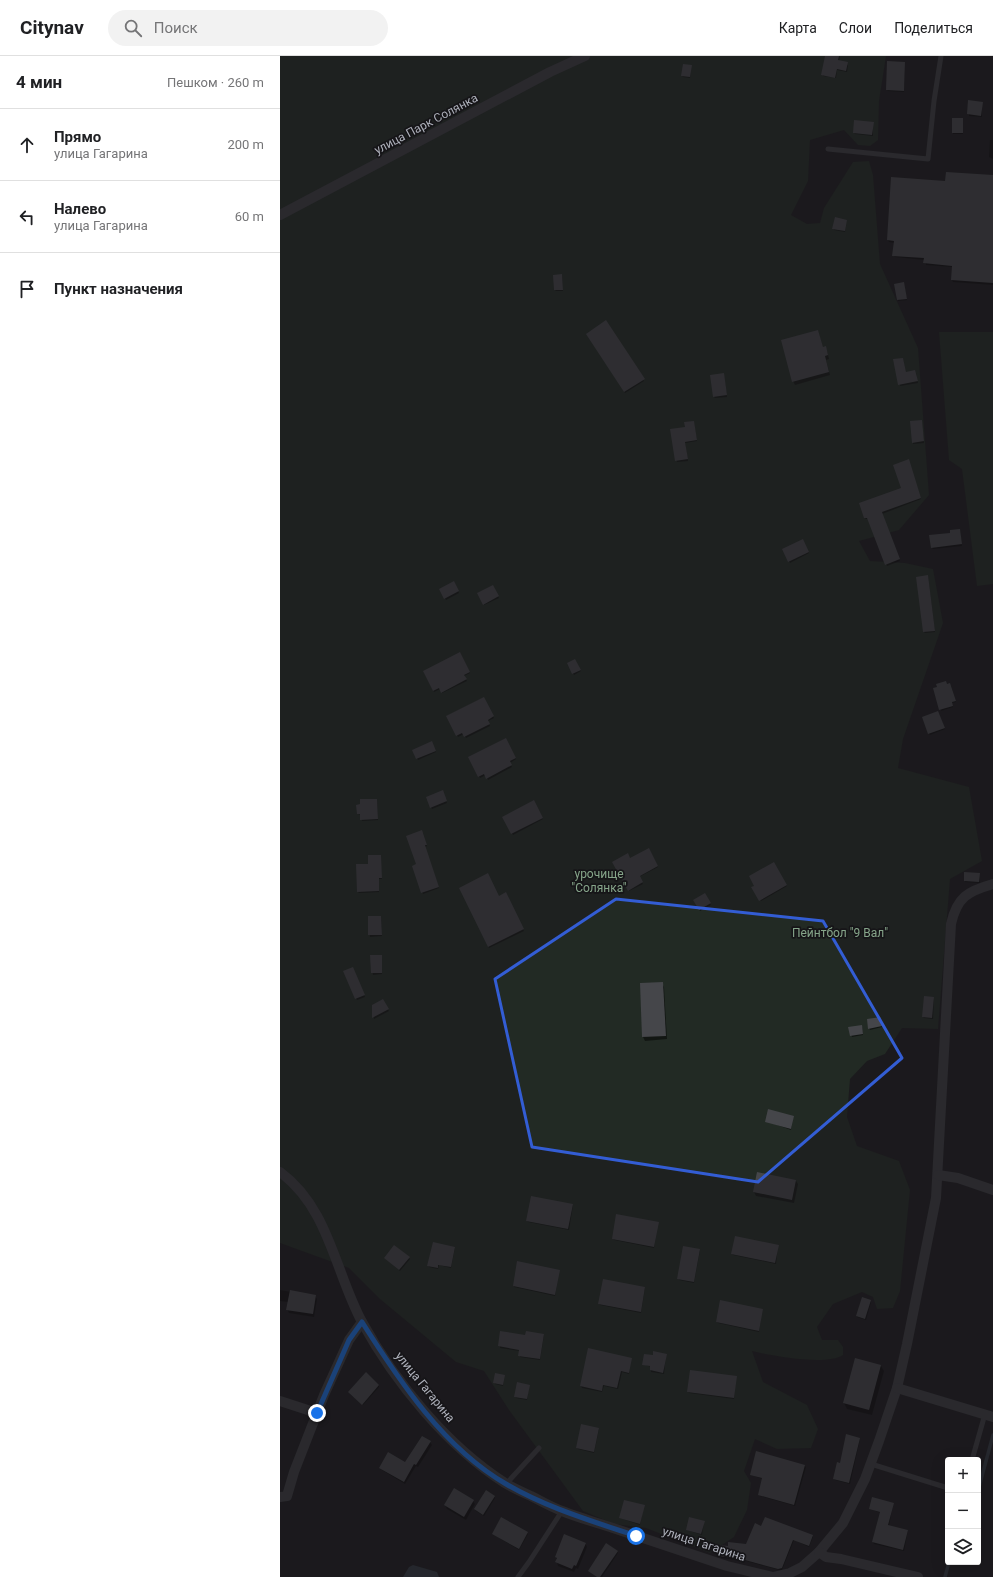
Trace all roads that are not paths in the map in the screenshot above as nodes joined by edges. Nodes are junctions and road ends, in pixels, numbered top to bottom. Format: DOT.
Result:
graph roads {
  1 [pos="585,56"];
  2 [pos="941,56"];
  3 [pos="828,149"];
  4 [pos="280,215"];
  5 [pos="993,884"];
  6 [pos="280,1172"];
  7 [pos="938,1175"];
  8 [pos="993,1190"];
  9 [pos="362,1322"];
  10 [pos="897,1388"];
  11 [pos="280,1401"];
  12 [pos="317,1413"];
  13 [pos="989,1416"];
  14 [pos="539,1448"];
  15 [pos="973,1457"];
  16 [pos="871,1464"];
  17 [pos="506,1484"];
  18 [pos="945,1487"];
  19 [pos="284,1496"];
  20 [pos="562,1511"];
  21 [pos="819,1552"];
  22 [pos="518,1577"];
  23 [pos="918,1577"];
  1 -- 4 [label="street, улица Парк Солянка"];
  2 -- 3 [label="lane"];
  5 -- 7 [label="street, улица Гагарина"];
  6 -- 9 [label="street, улица Гагарина"];
  7 -- 8 [label="street"];
  7 -- 10 [label="street, улица Гагарина"];
  9 -- 12 [label="street"];
  9 -- 17 [label="street, улица Гагарина"];
  10 -- 13 [label="street"];
  10 -- 16 [label="street, улица Гагарина"];
  11 -- 12 [label="street"];
  12 -- 19 [label="street"];
  13 -- 15 [label="lane"];
  14 -- 17 [label="lane"];
  16 -- 18 [label="lane"];
  16 -- 21 [label="street, улица Гагарина"];
  17 -- 20 [label="street, улица Гагарина"];
  20 -- 21 [label="street, улица Гагарина"];
  20 -- 22 [label="lane"];
  21 -- 23 [label="street"];
}
